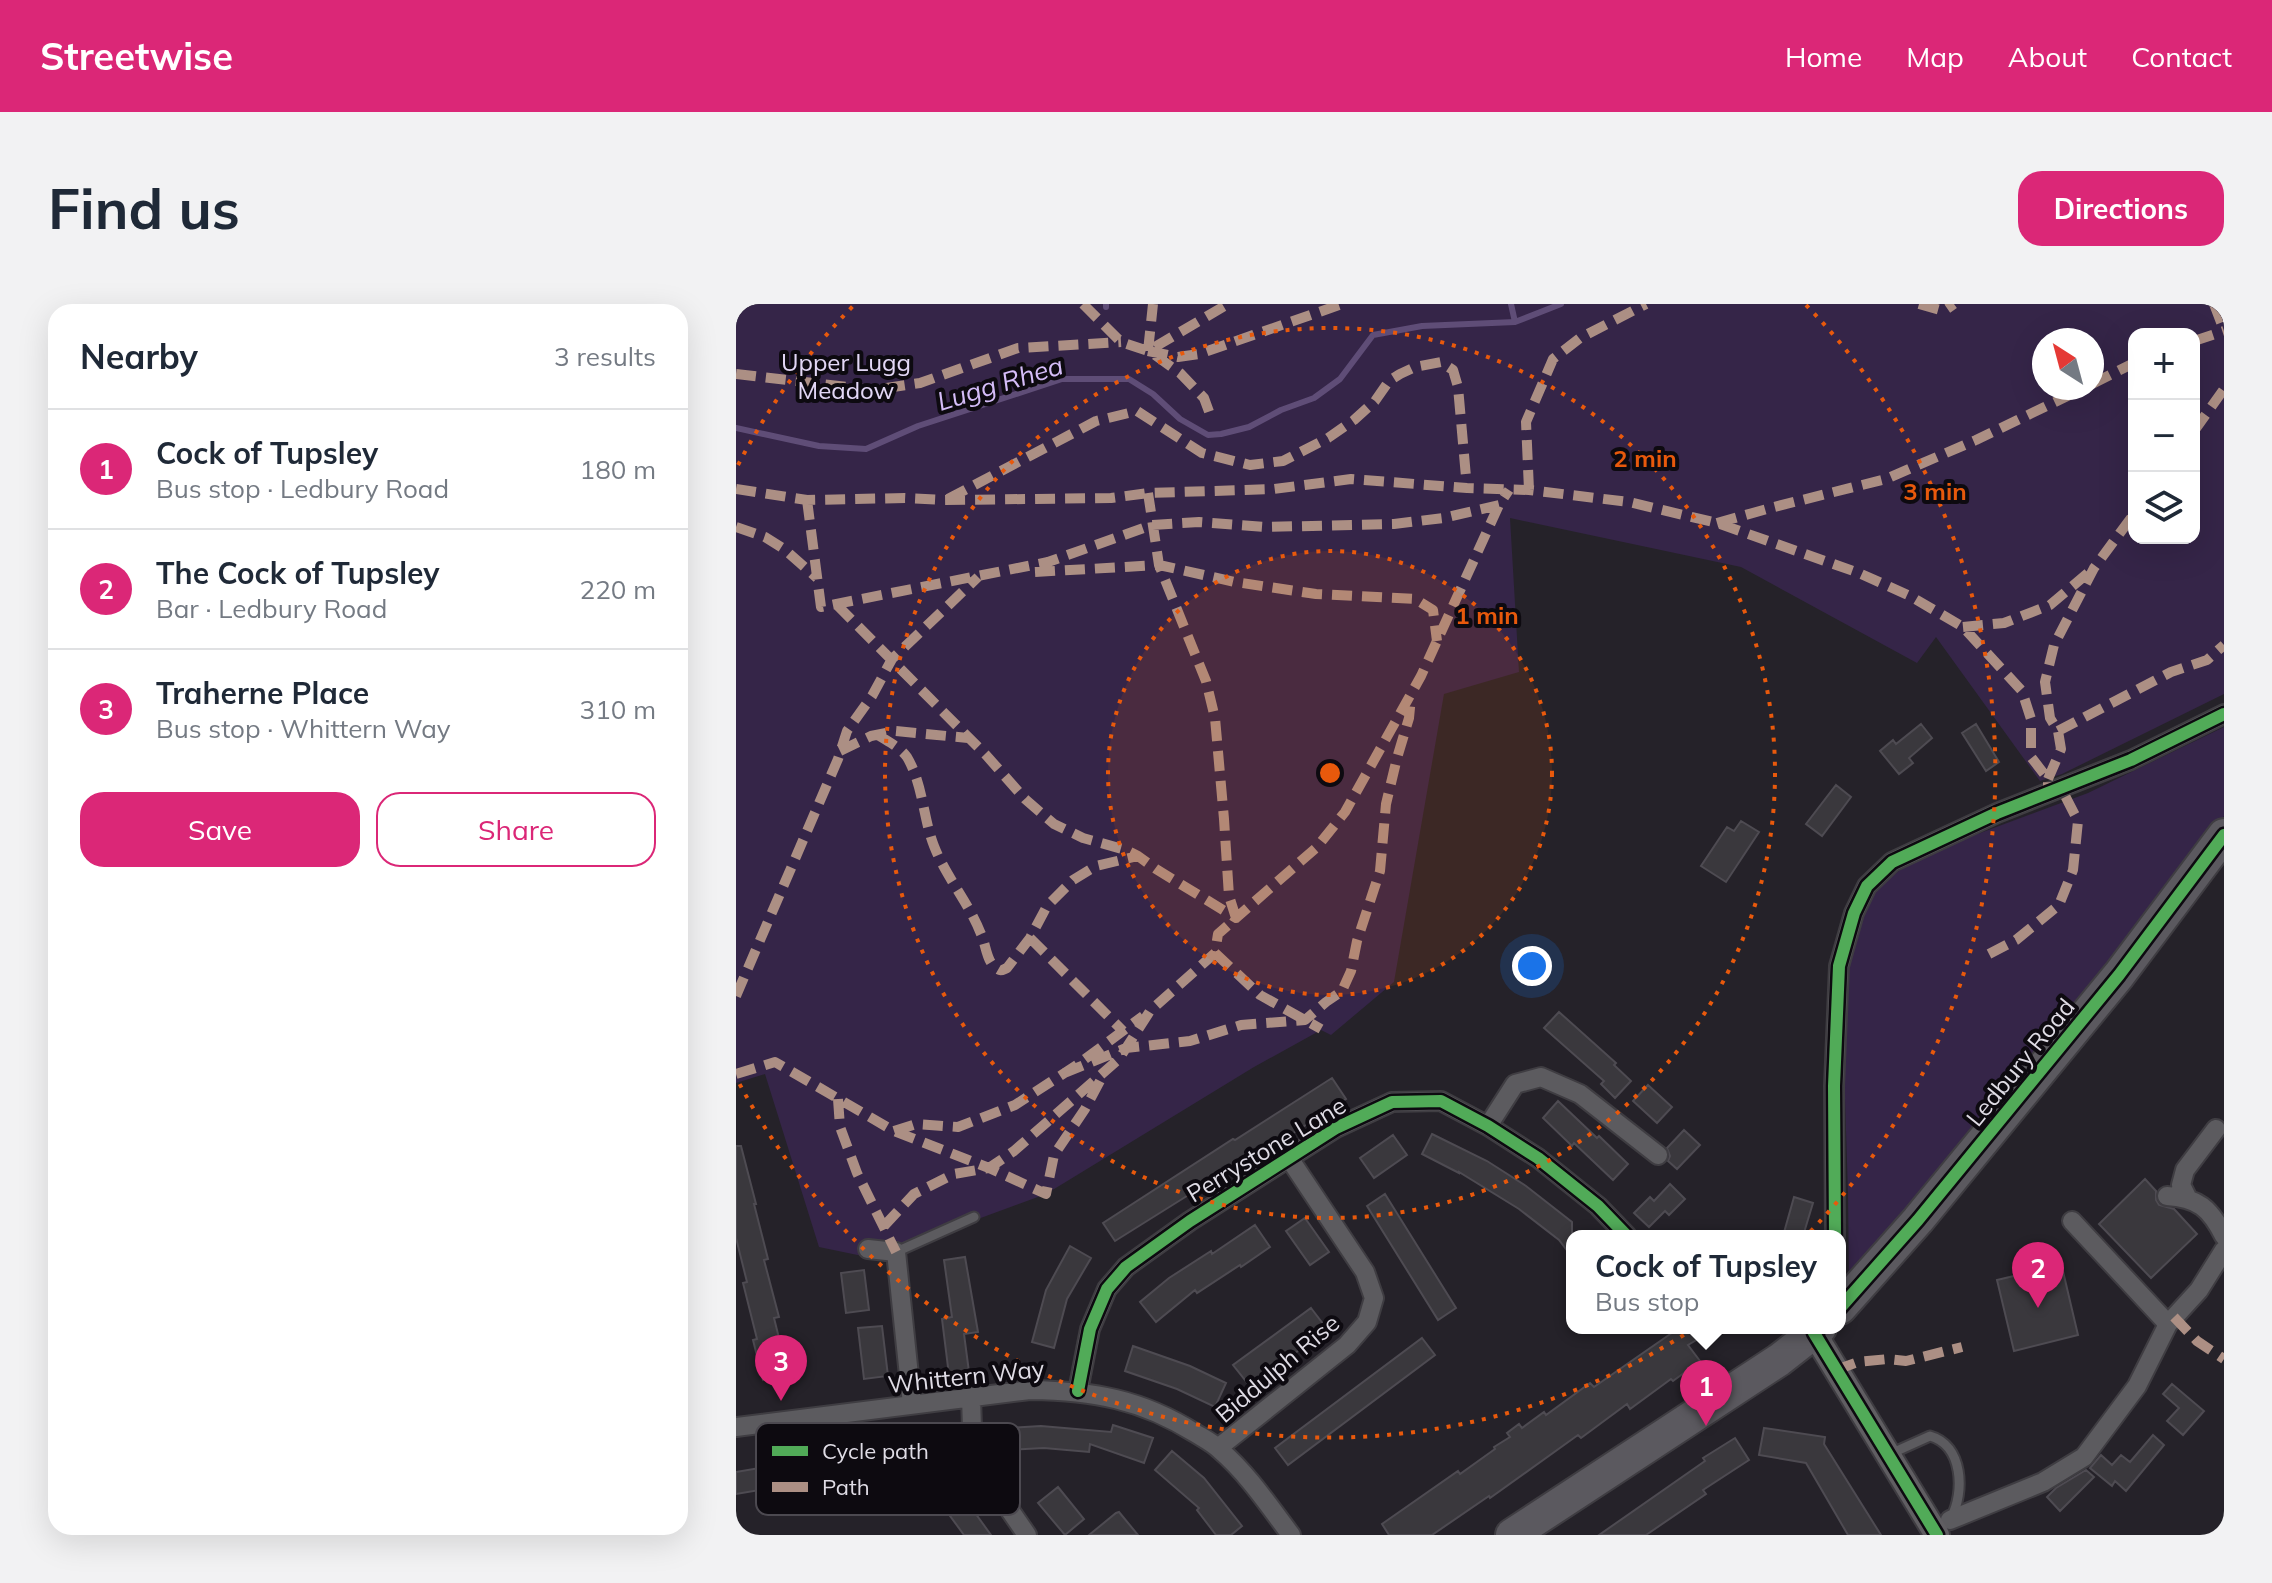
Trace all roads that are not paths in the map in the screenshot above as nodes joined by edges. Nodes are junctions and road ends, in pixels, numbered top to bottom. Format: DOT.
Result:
graph roads {
  1 [pos="2224,714"];
  2 [pos="2224,835"];
  3 [pos="1488,1126"];
  4 [pos="2216,1129"];
  5 [pos="1658,1155"];
  6 [pos="1289,1158"];
  7 [pos="2167,1196"];
  8 [pos="2187,1197"];
  9 [pos="974,1217"];
  10 [pos="2072,1221"];
  11 [pos="1621,1230"];
  12 [pos="1835,1230"];
  13 [pos="2224,1236"];
  14 [pos="868,1249"];
  15 [pos="2224,1250"];
  16 [pos="896,1252"];
  17 [pos="1846,1301"];
  18 [pos="2168,1324"];
  19 [pos="1813,1334"];
  20 [pos="1819,1334"];
  21 [pos="1078,1391"];
  22 [pos="971,1396"];
  23 [pos="912,1404"];
  24 [pos="767,1423"];
  25 [pos="972,1423"];
  26 [pos="756,1424"];
  27 [pos="736,1427"];
  28 [pos="1218,1448"];
  29 [pos="1887,1456"];
  30 [pos="1013,1515"];
  31 [pos="1941,1529"];
  32 [pos="1027,1535"];
  33 [pos="1291,1535"];
  34 [pos="1512,1535"];
  1 -- 12 [label="street"];
  2 -- 17 [label="highway, Ledbury Road"];
  3 -- 5 [label="street"];
  3 -- 6 [label="street, Perrystone Lane"];
  3 -- 11 [label="street, Perrystone Lane"];
  4 -- 8 [label="street"];
  6 -- 21 [label="street, Perrystone Lane"];
  6 -- 28 [label="street, Biddulph Rise"];
  7 -- 8 [label="street"];
  8 -- 13 [label="street"];
  9 -- 16 [label="lane"];
  10 -- 18 [label="street"];
  14 -- 16 [label="street"];
  15 -- 18 [label="street"];
  16 -- 23 [label="street"];
  18 -- 31 [label="street"];
  19 -- 34 [label="highway"];
  20 -- 29 [label="street"];
  21 -- 22 [label="street, Whittern Way"];
  21 -- 28 [label="street, Whittern Way"];
  22 -- 23 [label="street, Whittern Way"];
  22 -- 25 [label="street"];
  23 -- 24 [label="street, Whittern Way"];
  26 -- 27 [label="street, Whittern Way"];
  28 -- 33 [label="street, Whittern Way"];
  29 -- 31 [label="street"];
  29 -- 31 [label="lane"];
  30 -- 32 [label="street"];
}
